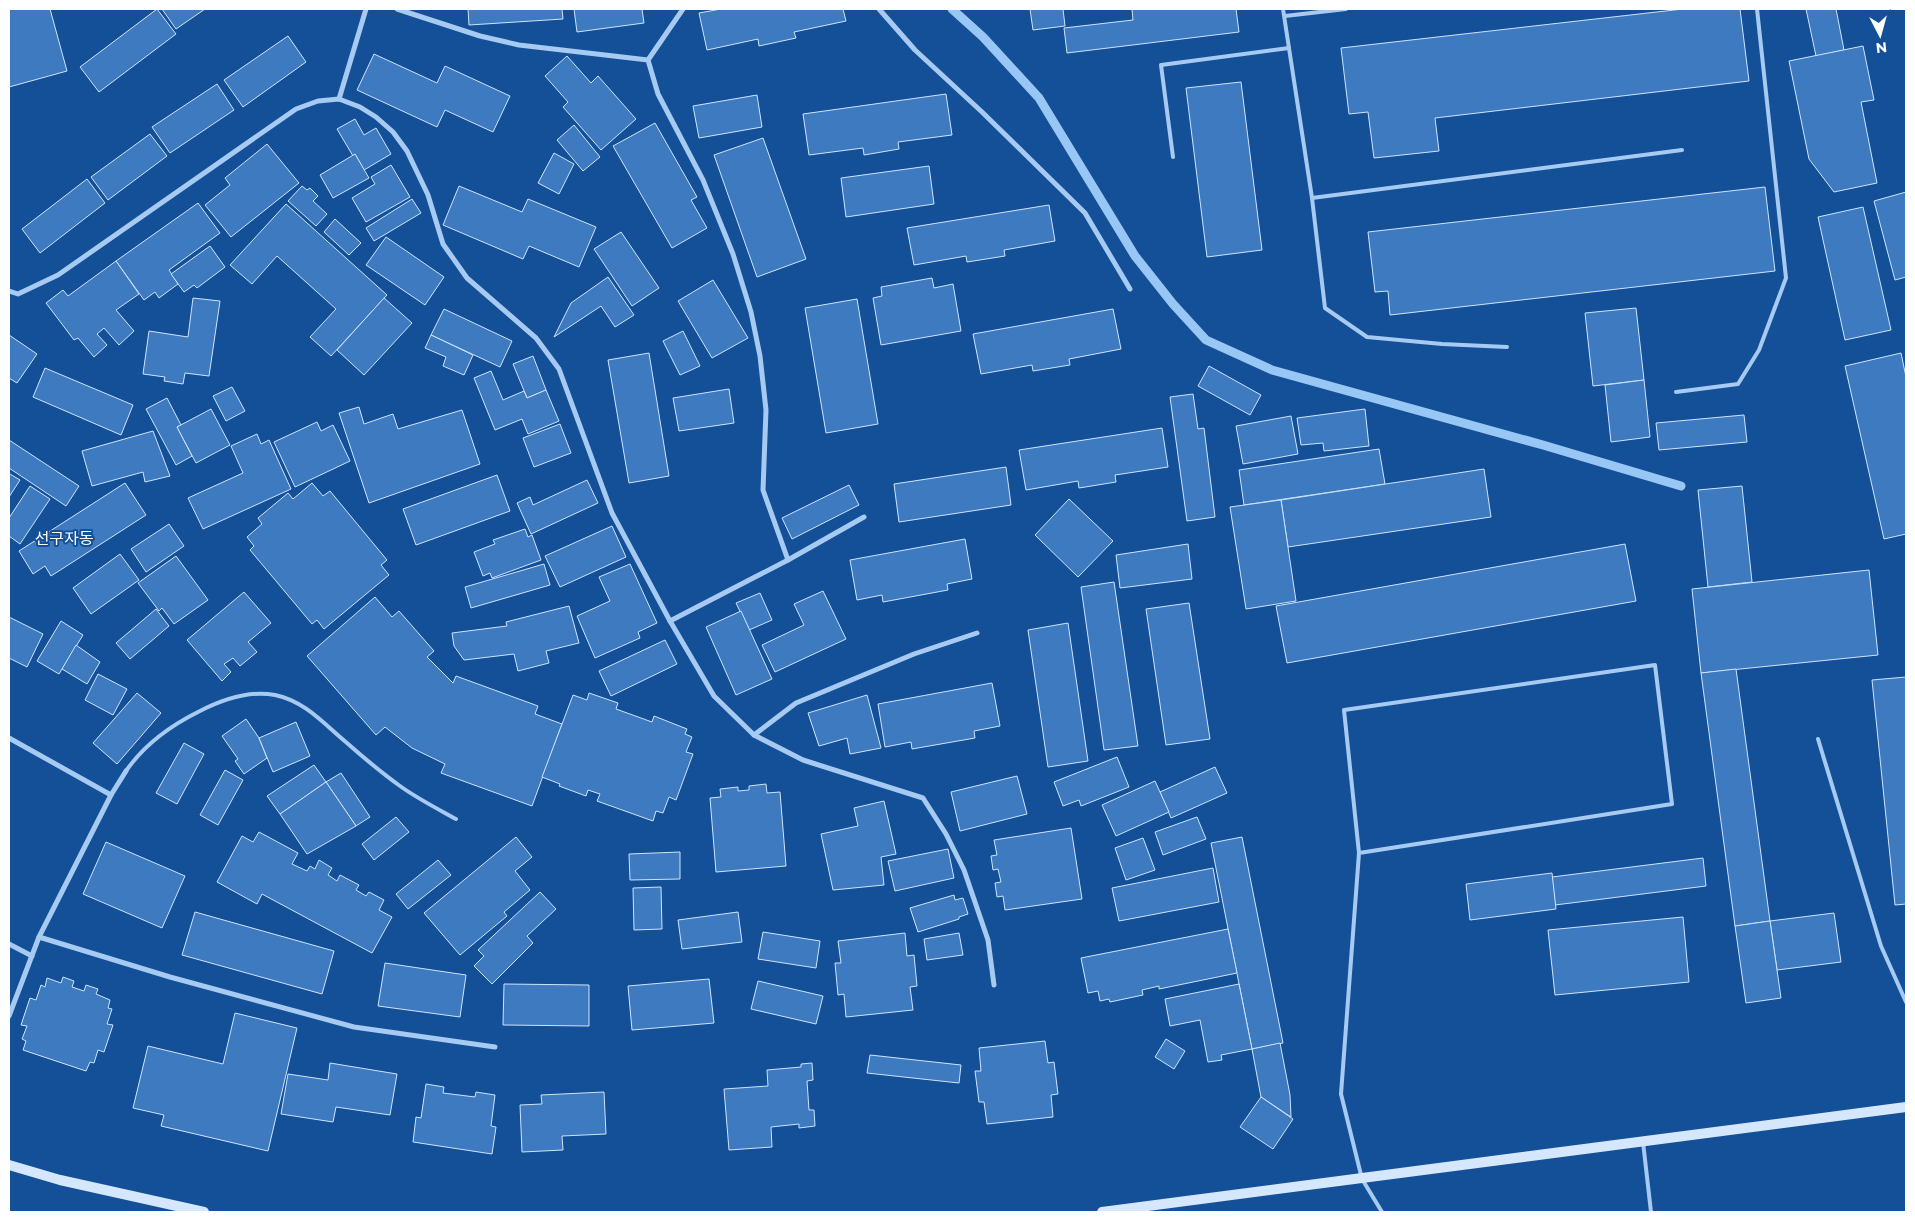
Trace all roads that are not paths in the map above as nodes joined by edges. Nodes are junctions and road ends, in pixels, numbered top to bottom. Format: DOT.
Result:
graph roads {
  1 [pos="366,9"];
  2 [pos="397,9"];
  3 [pos="683,9"];
  4 [pos="879,9"];
  5 [pos="1284,9"];
  6 [pos="1346,9"];
  7 [pos="1757,9"];
  8 [pos="1284,16"];
  9 [pos="1289,48"];
  10 [pos="648,60"];
  11 [pos="339,99"];
  12 [pos="1682,150"];
  13 [pos="1173,157"];
  14 [pos="1312,198"];
  15 [pos="1130,289"];
  16 [pos="9,291"];
  17 [pos="1507,348"];
  18 [pos="1676,392"];
  19 [pos="864,517"];
  20 [pos="788,560"];
  21 [pos="670,621"];
  22 [pos="977,633"];
  23 [pos="754,735"];
  24 [pos="9,738"];
  25 [pos="1818,739"];
  26 [pos="126,771"];
  27 [pos="111,795"];
  28 [pos="456,820"];
  29 [pos="1359,853"];
  30 [pos="39,937"];
  31 [pos="9,944"];
  32 [pos="32,956"];
  33 [pos="994,986"];
  34 [pos="1906,1002"];
  35 [pos="9,1016"];
  36 [pos="495,1047"];
  37 [pos="1906,1107"];
  38 [pos="1642,1142"];
  39 [pos="9,1165"];
  40 [pos="1362,1179"];
  41 [pos="204,1212"];
  42 [pos="1102,1212"];
  43 [pos="1382,1212"];
  44 [pos="1651,1212"];
  1 -- 11 [label="street"];
  2 -- 10 [label="street"];
  3 -- 10 [label="street"];
  4 -- 15 [label="street"];
  5 -- 8 [label="lane"];
  6 -- 8 [label="lane"];
  7 -- 18 [label="lane"];
  8 -- 9 [label="lane"];
  9 -- 13 [label="lane"];
  9 -- 14 [label="lane"];
  10 -- 20 [label="street"];
  11 -- 16 [label="street"];
  11 -- 21 [label="street"];
  12 -- 14 [label="lane"];
  14 -- 17 [label="lane"];
  19 -- 20 [label="street"];
  20 -- 21 [label="street"];
  21 -- 23 [label="street"];
  22 -- 23 [label="street"];
  23 -- 33 [label="street"];
  24 -- 27 [label="street"];
  25 -- 34 [label="lane"];
  26 -- 27 [label="street"];
  26 -- 28 [label="lane"];
  27 -- 30 [label="street"];
  29 -- 29 [label="lane"];
  29 -- 40 [label="lane"];
  30 -- 32 [label="street"];
  30 -- 36 [label="street"];
  31 -- 32 [label="street"];
  32 -- 35 [label="street"];
  37 -- 38 [label="main road"];
  38 -- 40 [label="main road"];
  38 -- 44 [label="lane"];
  39 -- 41 [label="main road"];
  40 -- 42 [label="main road"];
  40 -- 43 [label="lane"];
}
